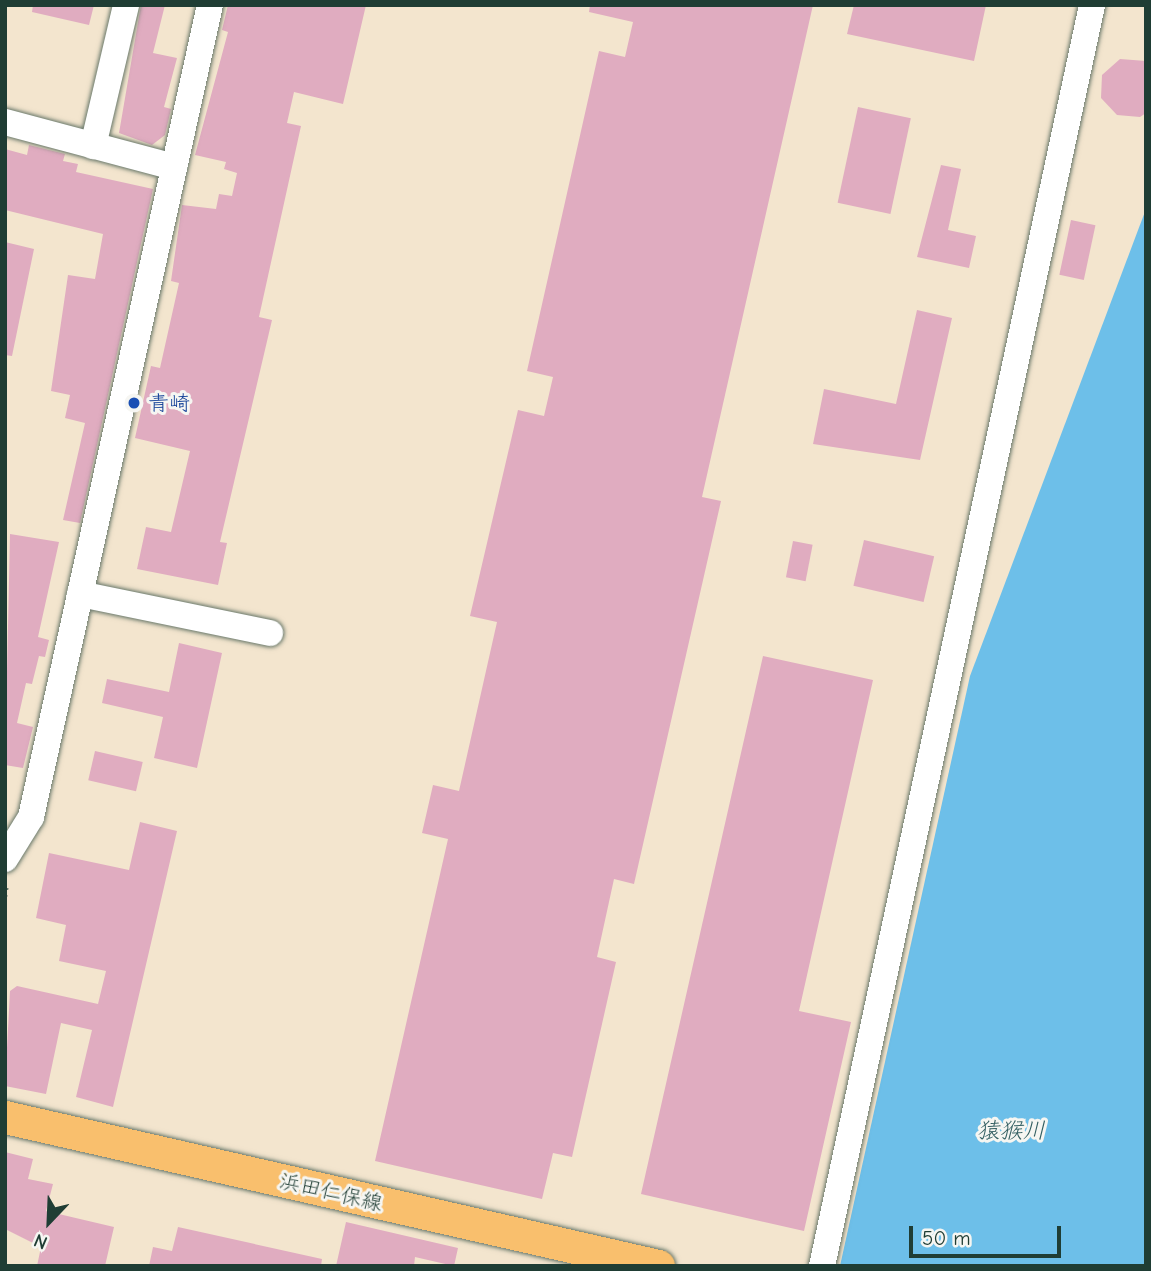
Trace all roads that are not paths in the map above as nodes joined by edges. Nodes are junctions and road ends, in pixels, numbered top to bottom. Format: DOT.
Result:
graph roads {
  1 [pos="126,5"];
  2 [pos="210,5"];
  3 [pos="1092,5"];
  4 [pos="5,122"];
  5 [pos="93,146"];
  6 [pos="174,167"];
  7 [pos="80,594"];
  8 [pos="270,633"];
  9 [pos="5,859"];
  10 [pos="5,1117"];
  11 [pos="658,1266"];
  12 [pos="822,1266"];
  1 -- 5 [label="street"];
  2 -- 6 [label="street"];
  3 -- 12 [label="street"];
  4 -- 5 [label="street"];
  5 -- 6 [label="street"];
  6 -- 7 [label="street"];
  7 -- 8 [label="street"];
  7 -- 9 [label="street"];
  10 -- 11 [label="main road, 浜田仁保線"];
}
